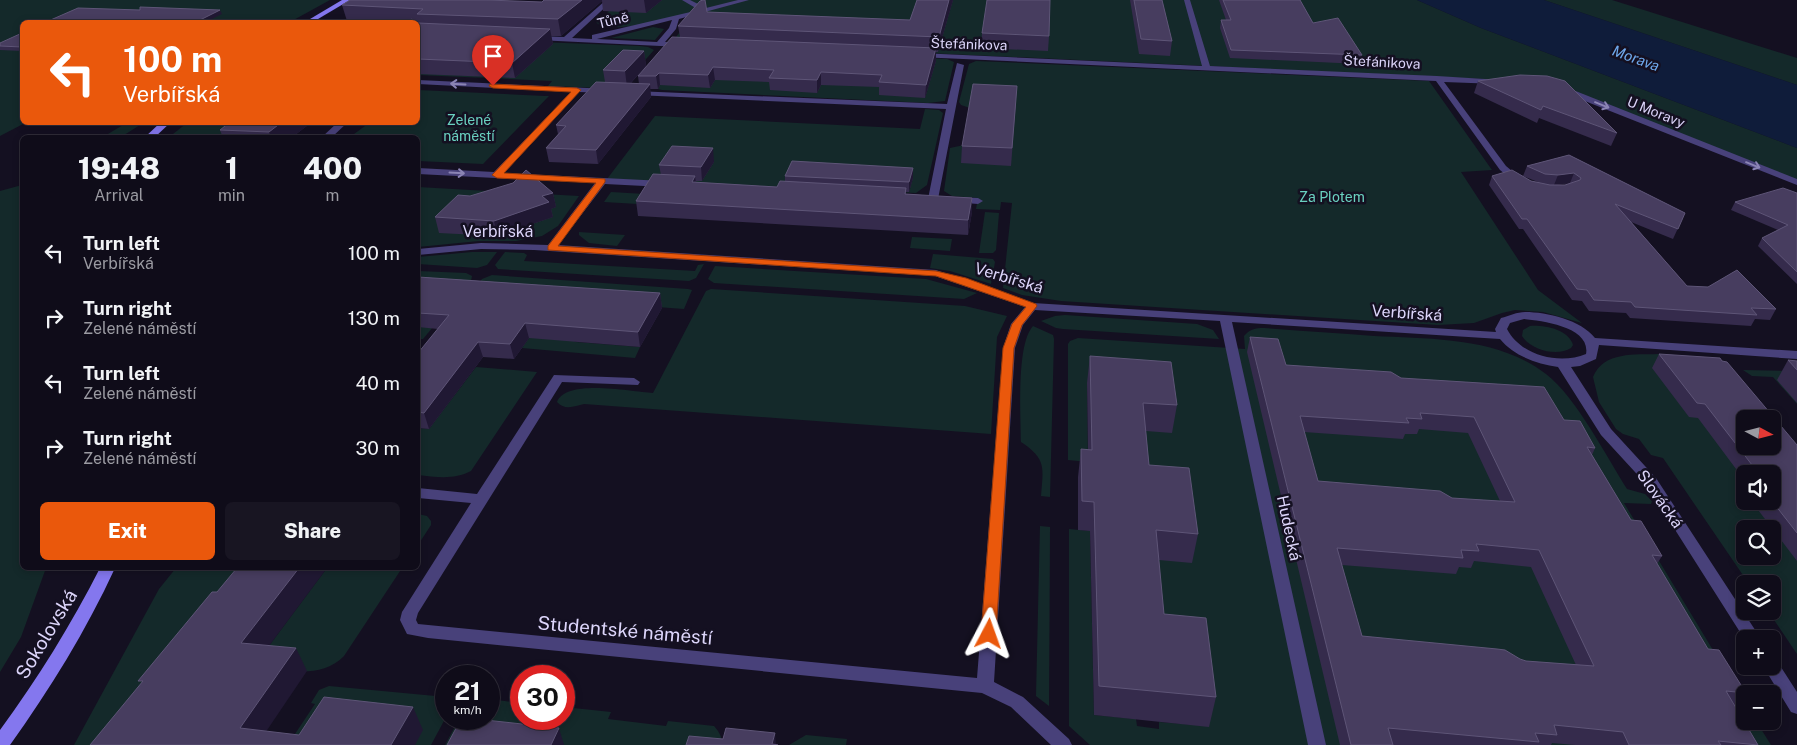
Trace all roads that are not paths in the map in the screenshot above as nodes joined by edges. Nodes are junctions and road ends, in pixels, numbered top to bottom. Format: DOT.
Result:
graph roads {
  1 [pos="347,0"];
  2 [pos="610,0"];
  3 [pos="685,0"];
  4 [pos="746,0"];
  5 [pos="1187,0"];
  6 [pos="705,10"];
  7 [pos="674,18"];
  8 [pos="312,20"];
  9 [pos="528,38"];
  10 [pos="565,40"];
  11 [pos="588,41"];
  12 [pos="659,44"];
  13 [pos="671,44"];
  14 [pos="690,45"];
  15 [pos="665,51"];
  16 [pos="914,55"];
  17 [pos="960,65"];
  18 [pos="1206,67"];
  19 [pos="1437,78"];
  20 [pos="420,82"];
  21 [pos="1511,82"];
  22 [pos="1557,87"];
  23 [pos="577,90"];
  24 [pos="950,107"];
  25 [pos="163,125"];
  26 [pos="340,125"];
  27 [pos="151,135"];
  28 [pos="329,135"];
  29 [pos="420,171"];
  30 [pos="497,175"];
  31 [pos="602,181"];
  32 [pos="1797,182"];
  33 [pos="670,184"];
  34 [pos="1526,184"];
  35 [pos="978,202"];
  36 [pos="551,248"];
  37 [pos="420,252"];
  38 [pos="1032,306"];
  39 [pos="1225,318"];
  40 [pos="1502,336"];
  41 [pos="1592,341"];
  42 [pos="1715,349"];
  43 [pos="1797,355"];
  44 [pos="1562,363"];
  45 [pos="1728,365"];
  46 [pos="634,382"];
  47 [pos="420,493"];
  48 [pos="481,499"];
  49 [pos="106,570"];
  50 [pos="1747,630"];
  51 [pos="1777,675"];
  52 [pos="985,686"];
  53 [pos="1797,707"];
  54 [pos="0,744"];
  55 [pos="1063,745"];
  56 [pos="1317,745"];
  1 -- 8 [label="main road"];
  2 -- 10 [label="street"];
  3 -- 6 [label="street"];
  4 -- 6 [label="street, Tůně"];
  5 -- 18 [label="street"];
  6 -- 7 [label="street, Tůně"];
  7 -- 11 [label="street, Tůně"];
  7 -- 12 [label="street"];
  9 -- 10 [label="street"];
  10 -- 11 [label="street"];
  11 -- 12 [label="street"];
  12 -- 13 [label="street"];
  13 -- 14 [label="street"];
  13 -- 15 [label="street"];
  16 -- 18 [label="street, Štefánikova"];
  17 -- 24 [label="street, Štefánikova"];
  18 -- 19 [label="street, Štefánikova"];
  19 -- 21 [label="street, Štefánikova"];
  19 -- 34 [label="street, Štefánikova"];
  23 -- 20 [label="street, one-way"];
  22 -- 32 [label="street, U Moravy, one-way"];
  23 -- 24 [label="street"];
  23 -- 30 [label="street"];
  24 -- 35 [label="street, Štefánikova"];
  25 -- 27 [label="main road"];
  26 -- 28 [label="street"];
  29 -- 30 [label="street, one-way"];
  30 -- 31 [label="street"];
  31 -- 33 [label="street"];
  31 -- 36 [label="street"];
  36 -- 37 [label="street, Verbířská"];
  36 -- 38 [label="street, Verbířská"];
  38 -- 39 [label="street, Verbířská"];
  38 -- 52 [label="street"];
  39 -- 40 [label="street, Verbířská"];
  39 -- 56 [label="street, Hudecká"];
  40 -- 41 [label="street"];
  40 -- 44 [label="street"];
  41 -- 42 [label="street"];
  41 -- 44 [label="street"];
  42 -- 43 [label="street"];
  42 -- 45 [label="street"];
  44 -- 50 [label="street, Slovácká"];
  46 -- 48 [label="street, Studentské náměstí"];
  47 -- 48 [label="street"];
  48 -- 52 [label="street, Studentské náměstí"];
  49 -- 54 [label="main road, Sokolovská"];
  51 -- 53 [label="street"];
  52 -- 55 [label="street, Studentské náměstí"];
}
